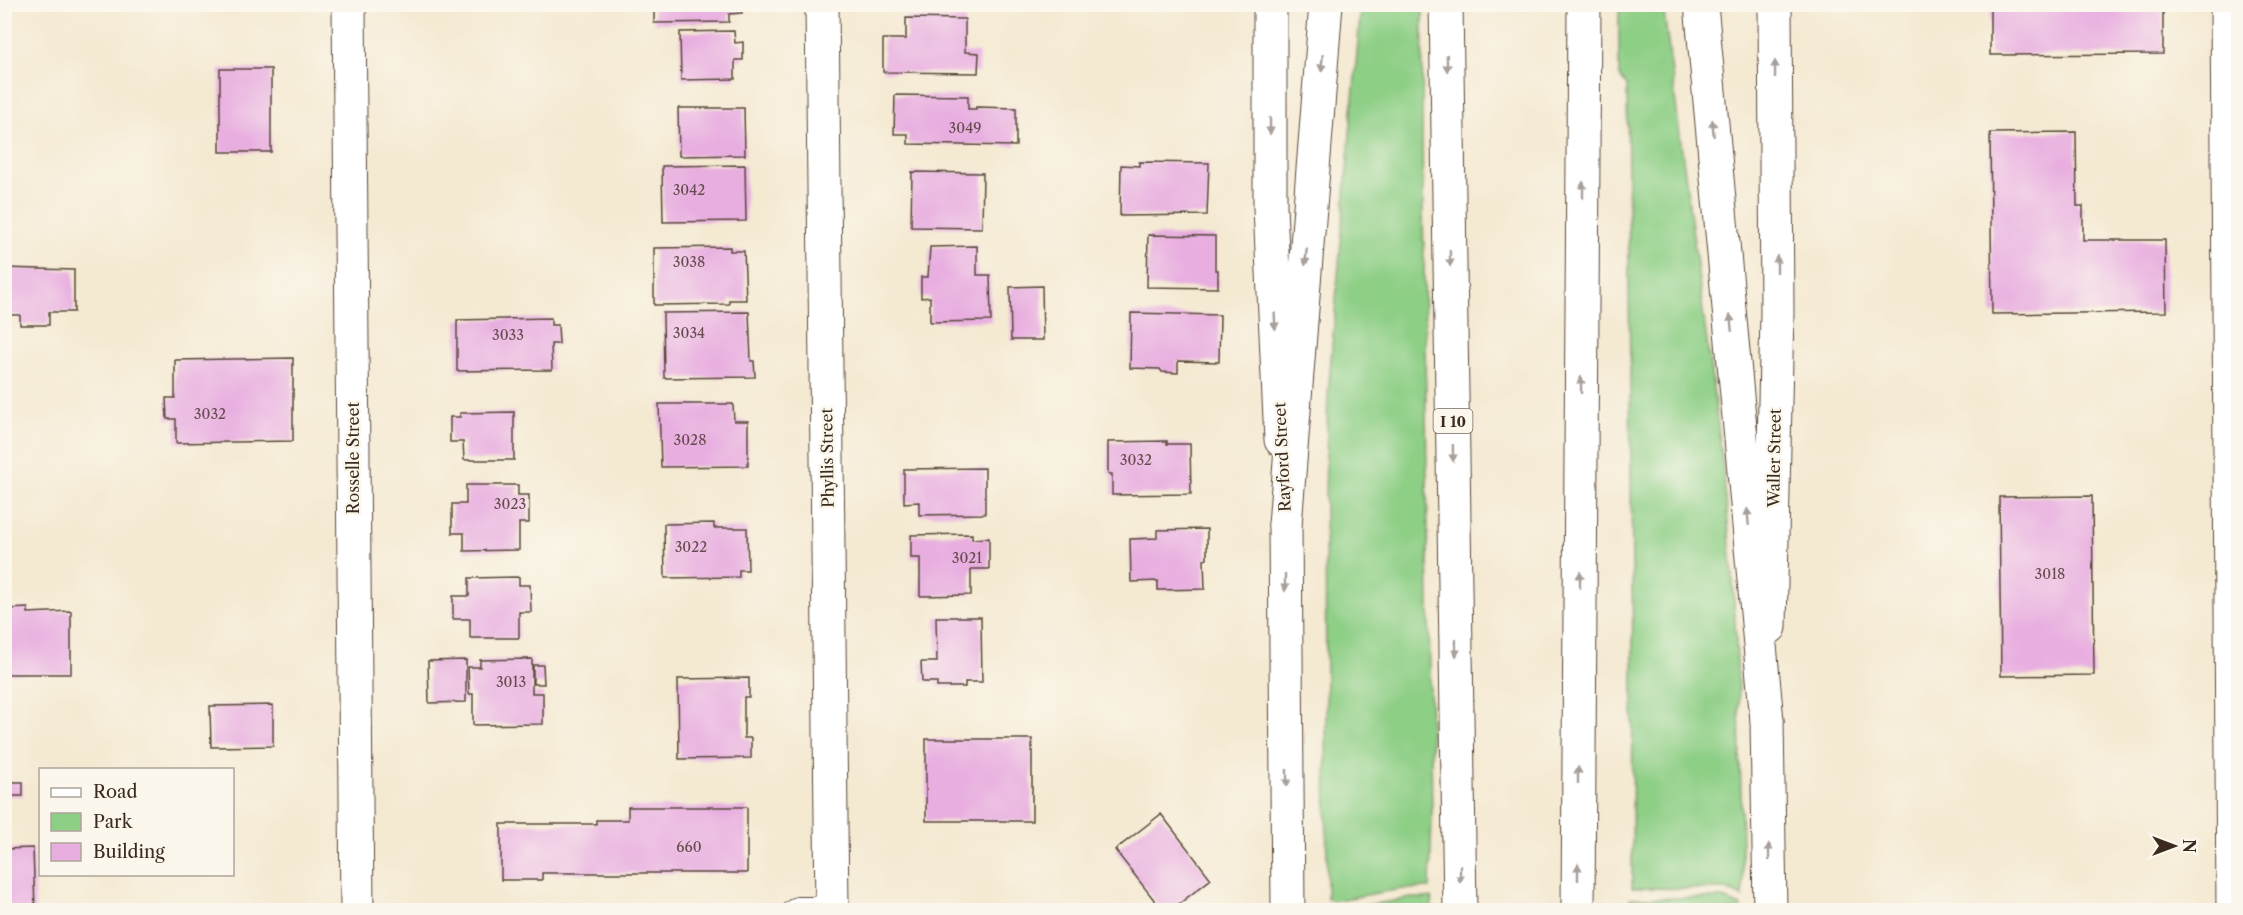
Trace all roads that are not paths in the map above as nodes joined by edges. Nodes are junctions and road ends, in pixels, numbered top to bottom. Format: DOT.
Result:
graph roads {
  1 [pos="349,4"];
  2 [pos="822,4"];
  3 [pos="1270,4"];
  4 [pos="1326,4"];
  5 [pos="1446,4"];
  6 [pos="1584,4"];
  7 [pos="1701,4"];
  8 [pos="1775,4"];
  9 [pos="2227,4"];
  10 [pos="2233,136"];
  11 [pos="2234,441"];
  12 [pos="1285,525"];
  13 [pos="2235,646"];
  14 [pos="1767,721"];
  15 [pos="2235,721"];
  16 [pos="832,908"];
  17 [pos="357,910"];
  18 [pos="791,910"];
  19 [pos="1288,910"];
  20 [pos="1460,910"];
  21 [pos="1578,910"];
  22 [pos="1770,910"];
  23 [pos="2233,910"];
  1 -- 17 [label="main road, Rosselle Street"];
  2 -- 16 [label="main road, Phyllis Street"];
  3 -- 12 [label="main road, Rayford Street, one-way"];
  4 -- 12 [label="main road, one-way"];
  5 -- 20 [label="main road, I 10, one-way"];
  21 -- 6 [label="main road, one-way"];
  14 -- 7 [label="main road, one-way"];
  14 -- 8 [label="main road, Waller Street, one-way"];
  9 -- 10 [label="main road"];
  10 -- 11 [label="main road"];
  11 -- 13 [label="main road"];
  12 -- 19 [label="main road, Rayford Street, one-way"];
  13 -- 15 [label="main road"];
  22 -- 14 [label="main road, Waller Street, one-way"];
  15 -- 23 [label="main road"];
  16 -- 18 [label="lane"];
}
